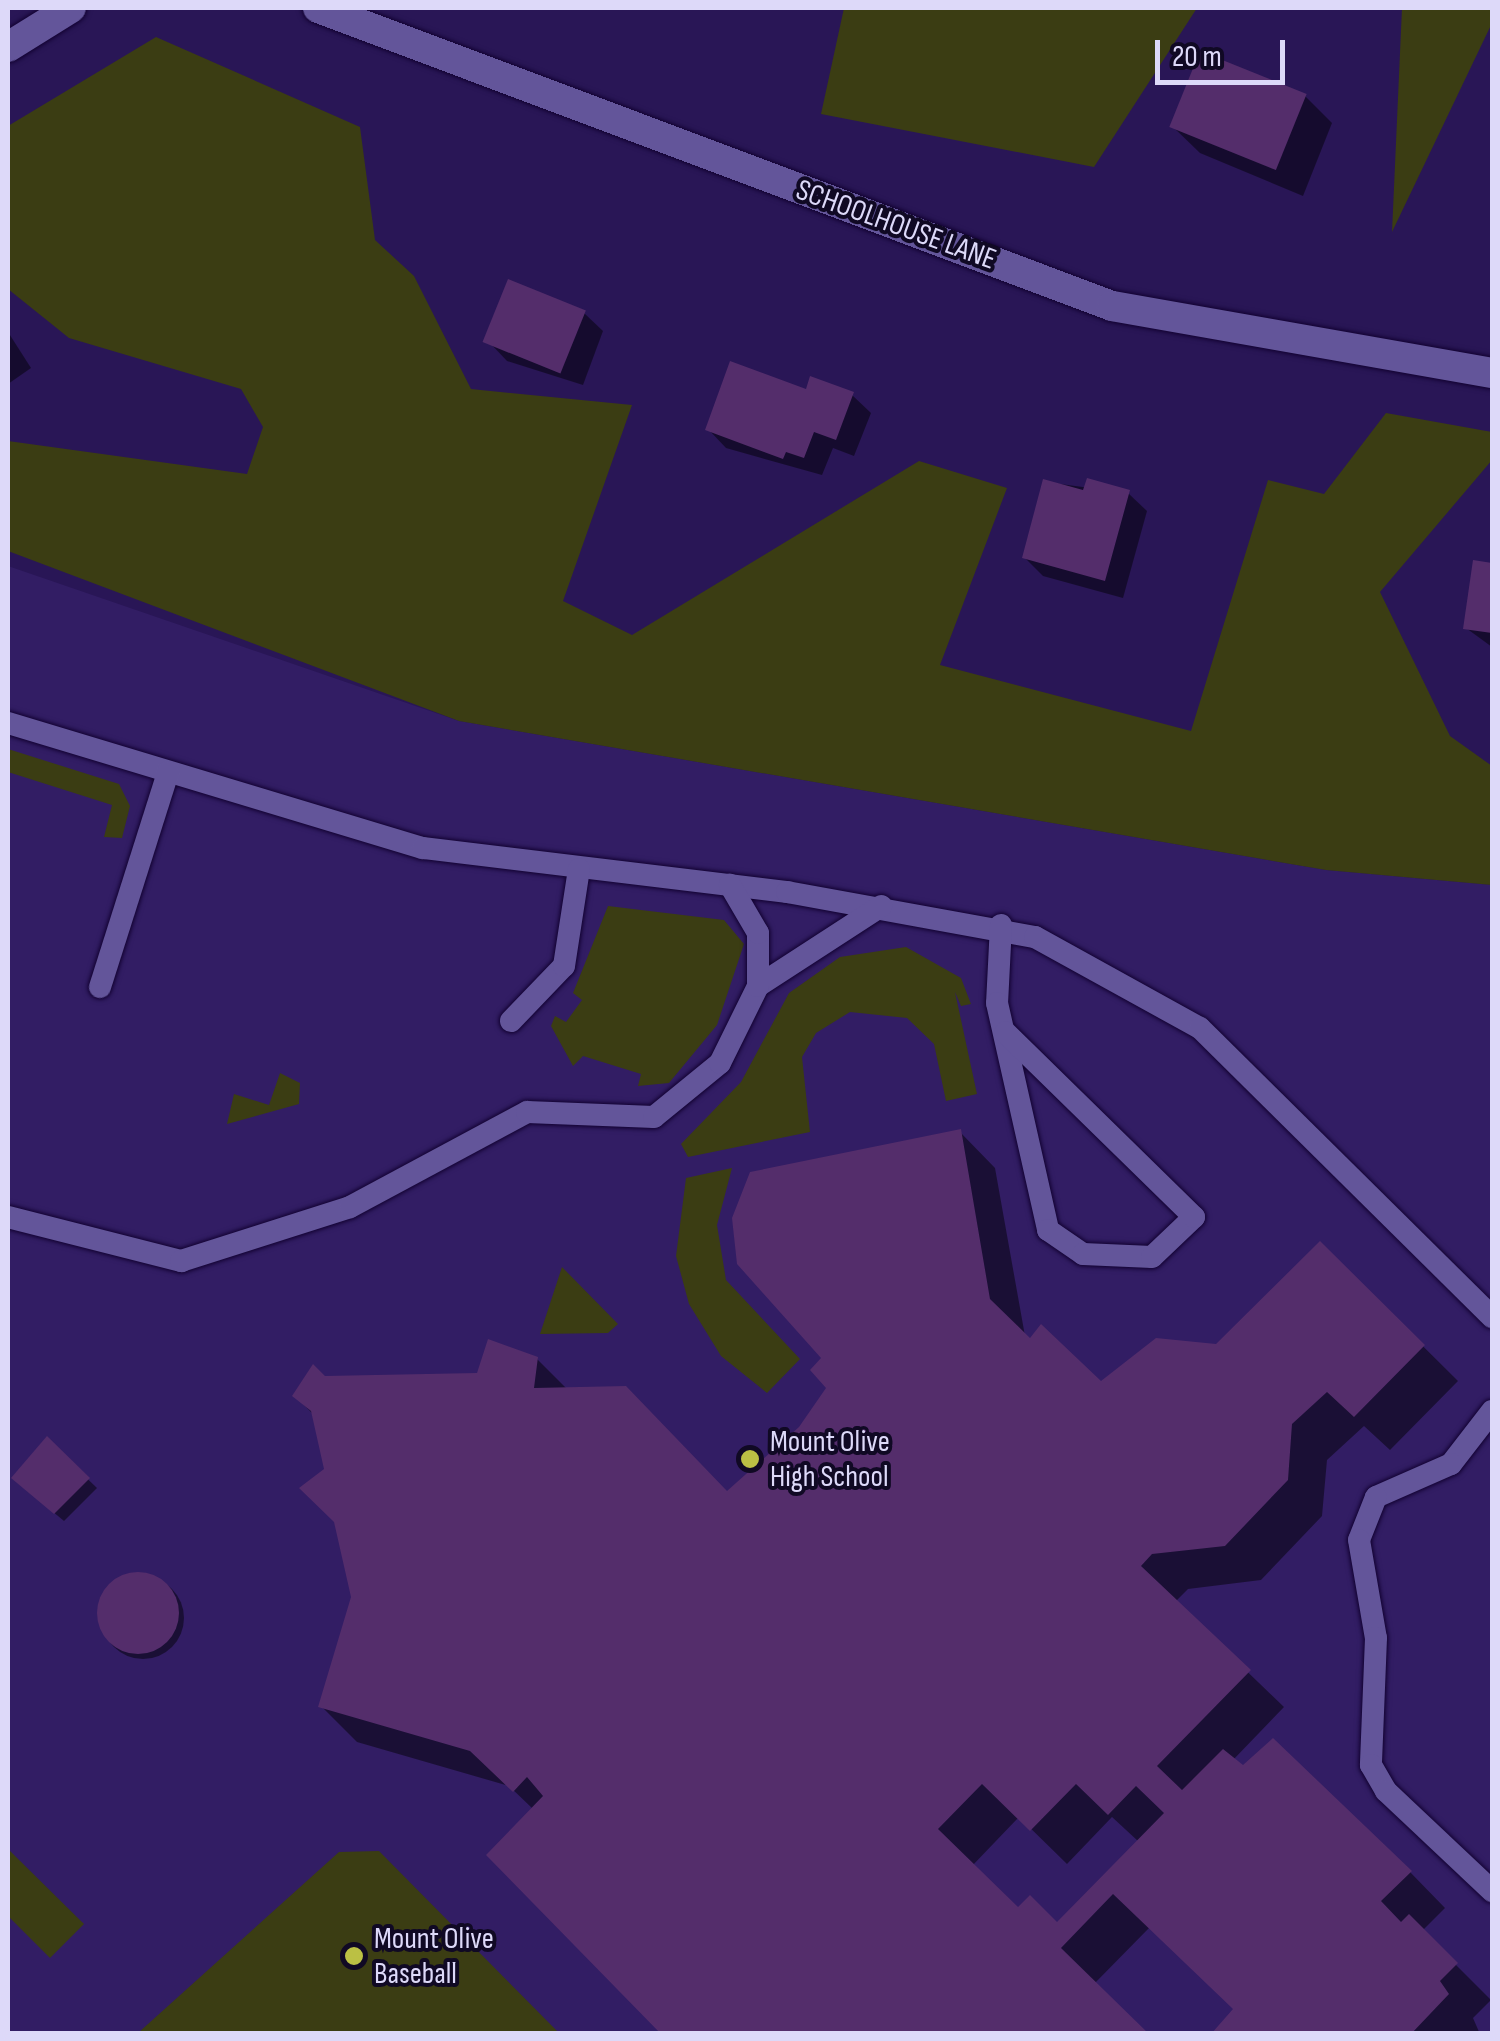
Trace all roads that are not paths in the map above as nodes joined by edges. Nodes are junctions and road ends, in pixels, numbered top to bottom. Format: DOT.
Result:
graph roads {
  1 [pos="71,8"];
  2 [pos="318,8"];
  3 [pos="8,48"];
  4 [pos="1492,373"];
  5 [pos="8,722"];
  6 [pos="168,773"];
  7 [pos="579,870"];
  8 [pos="730,885"];
  9 [pos="880,906"];
  10 [pos="1001,925"];
  11 [pos="758,986"];
  12 [pos="100,987"];
  13 [pos="511,1021"];
  14 [pos="1006,1032"];
  15 [pos="8,1218"];
  16 [pos="1492,1317"];
  17 [pos="1492,1412"];
  18 [pos="1492,1890"];
  1 -- 3 [label="street"];
  2 -- 4 [label="street, SCHOOLHOUSE LANE"];
  5 -- 6 [label="lane"];
  6 -- 7 [label="lane"];
  6 -- 12 [label="lane"];
  7 -- 8 [label="lane"];
  7 -- 13 [label="lane"];
  8 -- 9 [label="lane"];
  8 -- 11 [label="lane"];
  9 -- 10 [label="lane"];
  9 -- 11 [label="lane"];
  10 -- 14 [label="lane"];
  10 -- 16 [label="lane"];
  11 -- 15 [label="lane"];
  14 -- 14 [label="lane"];
  17 -- 18 [label="lane"];
}
